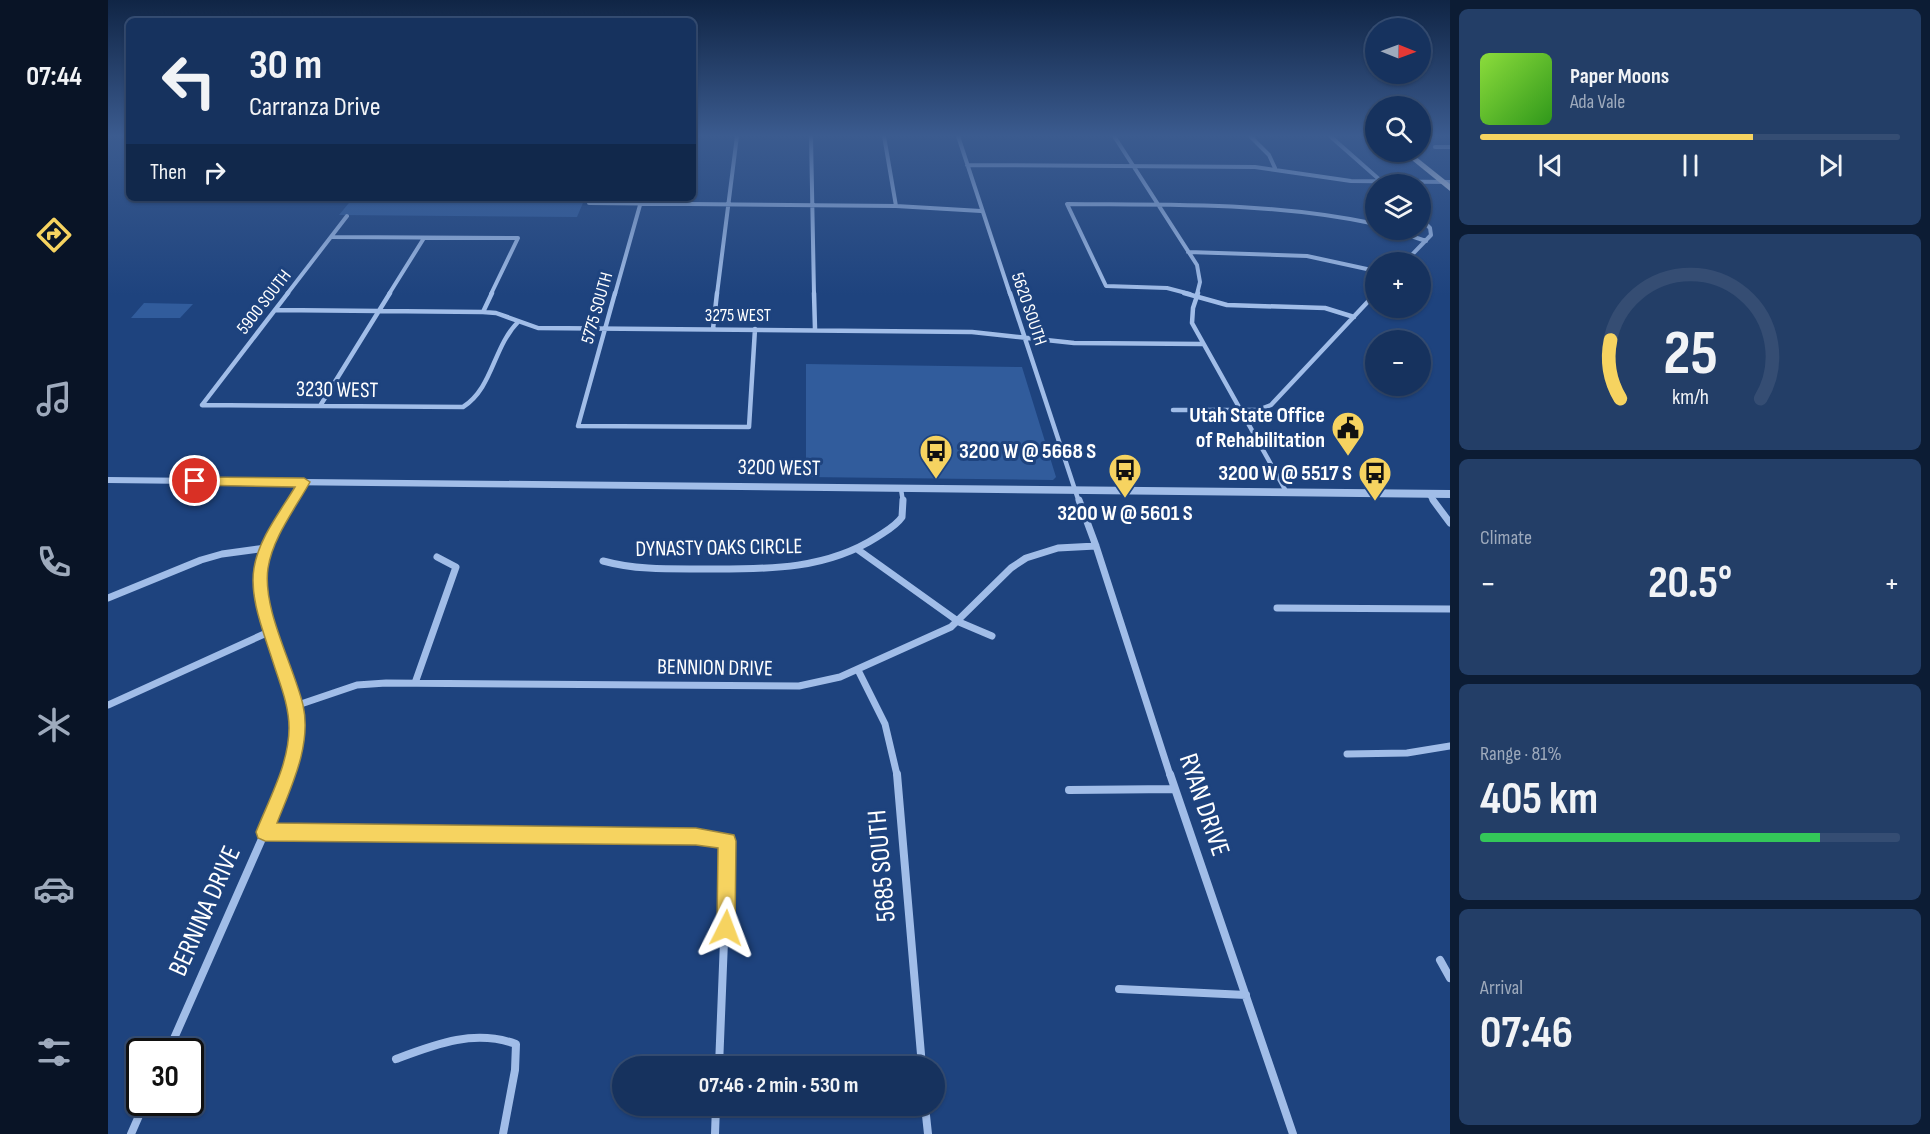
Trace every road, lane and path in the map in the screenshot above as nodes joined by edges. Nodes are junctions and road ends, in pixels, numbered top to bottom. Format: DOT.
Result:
graph roads {
  1 [pos="731,189"];
  2 [pos="813,189"];
  3 [pos="893,189"];
  4 [pos="974,189"];
  5 [pos="1148,189"];
  6 [pos="641,201"];
  7 [pos="589,203"];
  8 [pos="729,204"];
  9 [pos="813,204"];
  10 [pos="1158,205"];
  11 [pos="896,206"];
  12 [pos="981,211"];
  13 [pos="347,216"];
  14 [pos="1365,221"];
  15 [pos="332,237"];
  16 [pos="424,238"];
  17 [pos="1423,240"];
  18 [pos="1426,241"];
  19 [pos="1188,252"];
  20 [pos="1415,252"];
  21 [pos="1365,268"];
  22 [pos="1198,297"];
  23 [pos="1365,305"];
  24 [pos="275,310"];
  25 [pos="379,311"];
  26 [pos="483,312"];
  27 [pos="1354,317"];
  28 [pos="518,322"];
  29 [pos="605,328"];
  30 [pos="713,329"];
  31 [pos="755,329"];
  32 [pos="814,329"];
  33 [pos="1025,337"];
  34 [pos="1202,344"];
  35 [pos="202,405"];
  36 [pos="320,406"];
  37 [pos="1173,410"];
  38 [pos="1240,410"];
  39 [pos="108,480"];
  40 [pos="304,482"];
  41 [pos="901,489"];
  42 [pos="1075,490"];
  43 [pos="1287,493"];
  44 [pos="1428,494"];
  45 [pos="1450,494"];
  46 [pos="1450,523"];
  47 [pos="1096,546"];
  48 [pos="266,548"];
  49 [pos="857,549"];
  50 [pos="437,557"];
  51 [pos="603,561"];
  52 [pos="108,598"];
  53 [pos="1277,608"];
  54 [pos="1450,609"];
  55 [pos="959,622"];
  56 [pos="271,632"];
  57 [pos="992,636"];
  58 [pos="858,670"];
  59 [pos="415,683"];
  60 [pos="108,705"];
  61 [pos="295,706"];
  62 [pos="1450,746"];
  63 [pos="1347,754"];
  64 [pos="1175,789"];
  65 [pos="1069,790"];
  66 [pos="265,832"];
  67 [pos="1440,960"];
  68 [pos="1450,978"];
  69 [pos="1119,990"];
  70 [pos="1246,994"];
  71 [pos="174,1038"];
  72 [pos="719,1056"];
  73 [pos="921,1056"];
  74 [pos="396,1059"];
  75 [pos="139,1116"];
  76 [pos="716,1116"];
  77 [pos="926,1116"];
  78 [pos="131,1134"];
  79 [pos="503,1134"];
  80 [pos="715,1134"];
  81 [pos="928,1134"];
  82 [pos="1293,1134"];
  1 -- 8 [label="street"];
  2 -- 9 [label="street"];
  3 -- 11 [label="street"];
  4 -- 12 [label="street, 5620 SOUTH"];
  5 -- 10 [label="street"];
  6 -- 7 [label="street"];
  6 -- 8 [label="street"];
  6 -- 29 [label="street, 5775 SOUTH"];
  8 -- 9 [label="street"];
  8 -- 30 [label="street"];
  9 -- 11 [label="street"];
  9 -- 32 [label="street"];
  10 -- 14 [label="street"];
  10 -- 19 [label="street"];
  10 -- 22 [label="street"];
  11 -- 12 [label="street"];
  12 -- 33 [label="street, 5620 SOUTH"];
  13 -- 15 [label="street, 5900 SOUTH"];
  15 -- 16 [label="street"];
  15 -- 24 [label="street, 5900 SOUTH"];
  16 -- 25 [label="street"];
  16 -- 26 [label="street"];
  17 -- 18 [label="street"];
  18 -- 20 [label="street"];
  19 -- 21 [label="street"];
  19 -- 22 [label="street"];
  22 -- 27 [label="street"];
  22 -- 34 [label="street"];
  23 -- 27 [label="street"];
  24 -- 25 [label="street, 3275 WEST"];
  24 -- 35 [label="street, 5900 SOUTH"];
  25 -- 26 [label="street, 3275 WEST"];
  25 -- 36 [label="street"];
  26 -- 28 [label="street, 3275 WEST"];
  27 -- 38 [label="street"];
  28 -- 29 [label="street, 3275 WEST"];
  28 -- 36 [label="street, 3230 WEST"];
  29 -- 30 [label="street, 3275 WEST"];
  29 -- 31 [label="street, 5775 SOUTH"];
  30 -- 31 [label="street, 3275 WEST"];
  31 -- 32 [label="street, 3275 WEST"];
  32 -- 33 [label="street, 3275 WEST"];
  33 -- 34 [label="street, 3275 WEST"];
  33 -- 42 [label="street, 5620 SOUTH"];
  34 -- 38 [label="street"];
  35 -- 36 [label="street, 3230 WEST"];
  37 -- 38 [label="street"];
  38 -- 43 [label="street"];
  39 -- 40 [label="street, 3200 WEST"];
  40 -- 41 [label="street, 3200 WEST"];
  40 -- 48 [label="street, BERNINA DRIVE"];
  41 -- 42 [label="street, 3200 WEST"];
  41 -- 49 [label="street, DYNASTY OAKS CIRCLE"];
  42 -- 43 [label="street, 3200 WEST"];
  42 -- 47 [label="street, RYAN DRIVE"];
  43 -- 44 [label="street, 3200 WEST"];
  44 -- 45 [label="street, 3200 WEST"];
  44 -- 46 [label="street"];
  47 -- 55 [label="street, BENNION DRIVE"];
  47 -- 64 [label="street, RYAN DRIVE"];
  48 -- 52 [label="street"];
  48 -- 56 [label="street, BERNINA DRIVE"];
  49 -- 51 [label="street, DYNASTY OAKS CIRCLE"];
  49 -- 55 [label="street"];
  50 -- 59 [label="street"];
  53 -- 54 [label="street"];
  55 -- 57 [label="street"];
  55 -- 58 [label="street, BENNION DRIVE"];
  56 -- 60 [label="street"];
  56 -- 61 [label="street, BERNINA DRIVE"];
  58 -- 59 [label="street, BENNION DRIVE"];
  58 -- 73 [label="street, 5685 SOUTH"];
  59 -- 61 [label="street, BENNION DRIVE"];
  61 -- 66 [label="street, BERNINA DRIVE"];
  62 -- 63 [label="street"];
  64 -- 65 [label="street"];
  64 -- 70 [label="street, RYAN DRIVE"];
  66 -- 71 [label="street, BERNINA DRIVE"];
  66 -- 72 [label="street"];
  67 -- 68 [label="street"];
  69 -- 70 [label="street"];
  70 -- 82 [label="street, RYAN DRIVE"];
  74 -- 79 [label="street"];
  75 -- 78 [label="street"];
  76 -- 80 [label="street"];
  77 -- 81 [label="street"];
}
